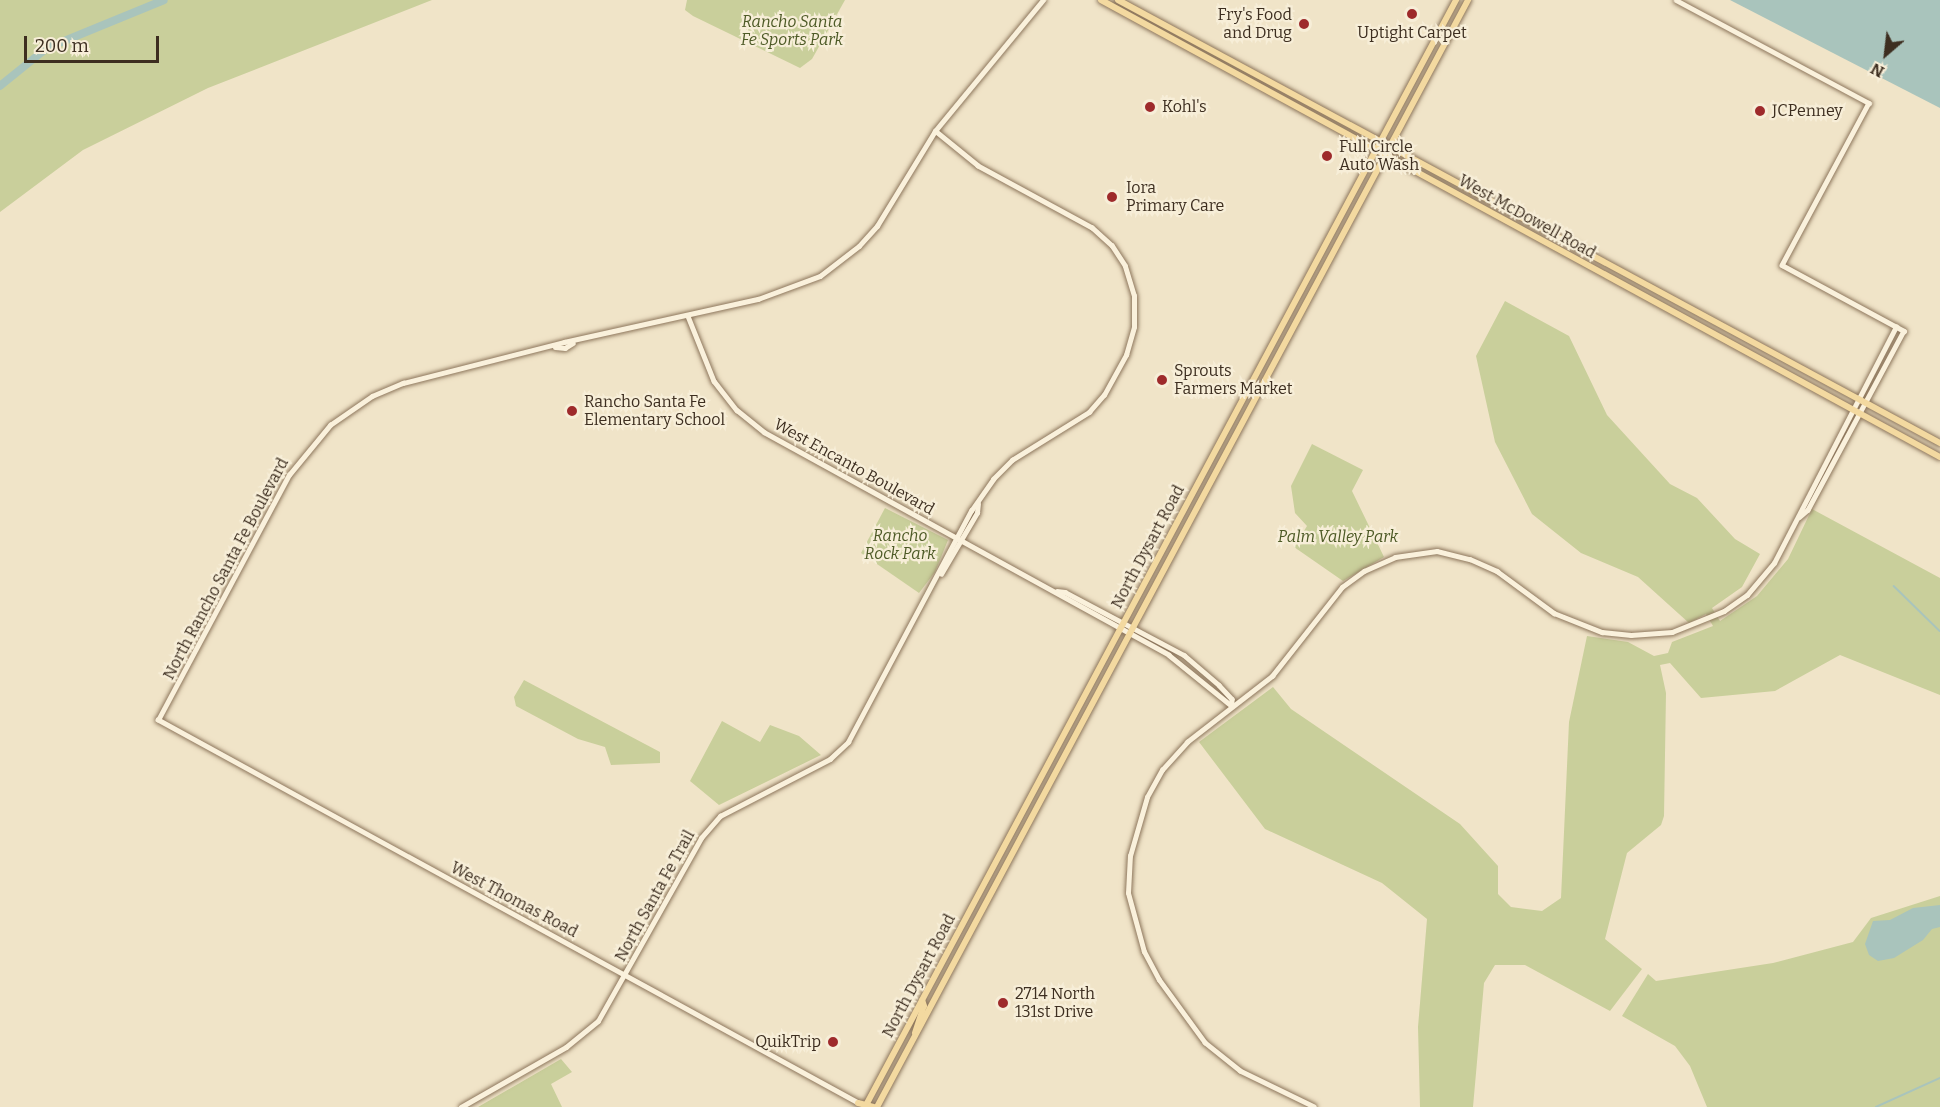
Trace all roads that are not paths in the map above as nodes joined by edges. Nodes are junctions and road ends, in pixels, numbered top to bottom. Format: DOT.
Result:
graph roads {
  1 [pos="1043,0"];
  2 [pos="1101,0"];
  3 [pos="1118,0"];
  4 [pos="1456,0"];
  5 [pos="1468,0"];
  6 [pos="1676,0"];
  7 [pos="1216,53"];
  8 [pos="1213,60"];
  9 [pos="1298,97"];
  10 [pos="1294,104"];
  11 [pos="935,131"];
  12 [pos="1379,140"];
  13 [pos="1389,145"];
  14 [pos="1375,148"];
  15 [pos="1385,153"];
  16 [pos="1625,271"];
  17 [pos="1619,282"];
  18 [pos="688,316"];
  19 [pos="1896,327"];
  20 [pos="1858,399"];
  21 [pos="1866,403"];
  22 [pos="1853,410"];
  23 [pos="1860,414"];
  24 [pos="1940,443"];
  25 [pos="1940,457"];
  26 [pos="1800,517"];
  27 [pos="960,538"];
  28 [pos="1122,625"];
  29 [pos="1131,630"];
  30 [pos="1232,706"];
  31 [pos="158,720"];
  32 [pos="625,976"];
  33 [pos="922,1000"];
  34 [pos="915,1036"];
  35 [pos="862,1105"];
  36 [pos="461,1107"];
  37 [pos="875,1107"];
  38 [pos="1314,1107"];
  1 -- 11 [label="street, North Rancho Santa Fe Boulevard"];
  2 -- 8 [label="main road, West McDowell Road"];
  3 -- 7 [label="main road, West McDowell Road"];
  4 -- 12 [label="main road, North Dysart Road"];
  5 -- 13 [label="main road, North Dysart Road"];
  6 -- 19 [label="street"];
  7 -- 8 [label="main road"];
  7 -- 9 [label="main road, West McDowell Road"];
  8 -- 10 [label="main road, West McDowell Road"];
  9 -- 10 [label="main road"];
  9 -- 12 [label="main road, West McDowell Road"];
  10 -- 14 [label="main road, West McDowell Road"];
  11 -- 18 [label="street, North Rancho Santa Fe Boulevard"];
  11 -- 27 [label="street, North Santa Fe Trail"];
  12 -- 13 [label="main road, West McDowell Road"];
  12 -- 14 [label="main road, North Dysart Road"];
  13 -- 15 [label="main road, North Dysart Road"];
  13 -- 16 [label="main road, West McDowell Road"];
  14 -- 15 [label="main road, West McDowell Road"];
  14 -- 28 [label="main road, North Dysart Road"];
  15 -- 17 [label="main road, West McDowell Road"];
  15 -- 29 [label="main road, North Dysart Road"];
  16 -- 17 [label="main road"];
  16 -- 20 [label="main road, West McDowell Road"];
  17 -- 22 [label="main road, West McDowell Road"];
  18 -- 27 [label="street, West Encanto Boulevard"];
  18 -- 31 [label="street, North Rancho Santa Fe Boulevard"];
  19 -- 20 [label="street"];
  19 -- 21 [label="street"];
  20 -- 21 [label="main road, West McDowell Road"];
  20 -- 22 [label="street"];
  21 -- 23 [label="street"];
  21 -- 24 [label="main road, West McDowell Road"];
  22 -- 23 [label="main road, West McDowell Road"];
  22 -- 26 [label="street"];
  23 -- 25 [label="main road, West McDowell Road"];
  23 -- 26 [label="street"];
  26 -- 30 [label="street"];
  27 -- 28 [label="street, West Encanto Boulevard"];
  27 -- 32 [label="street, North Santa Fe Trail"];
  28 -- 29 [label="street, West Encanto Boulevard"];
  28 -- 33 [label="main road, North Dysart Road"];
  29 -- 30 [label="street, West Encanto Boulevard"];
  29 -- 34 [label="main road, North Dysart Road"];
  30 -- 38 [label="street"];
  31 -- 32 [label="street, West Thomas Road"];
  32 -- 35 [label="street, West Thomas Road"];
  32 -- 36 [label="street, North Santa Fe Trail"];
  33 -- 34 [label="main road"];
  33 -- 35 [label="main road, North Dysart Road"];
  34 -- 37 [label="main road, North Dysart Road"];
  35 -- 37 [label="main road, West Thomas Road"];
}
